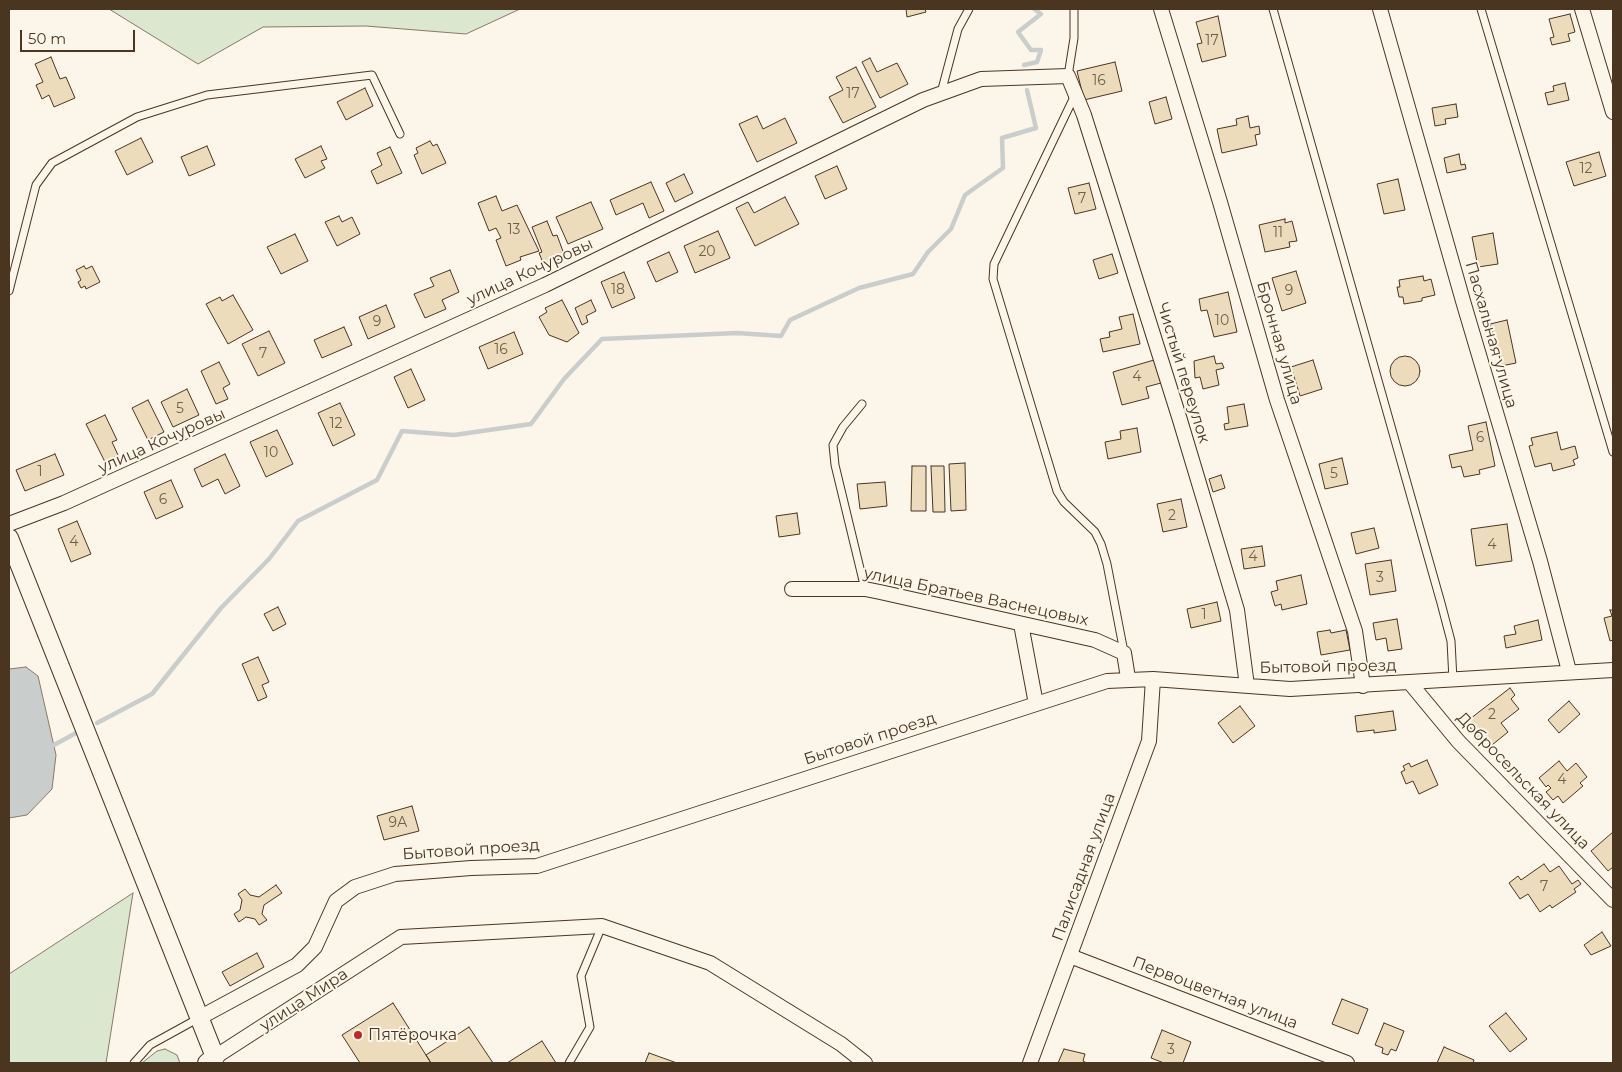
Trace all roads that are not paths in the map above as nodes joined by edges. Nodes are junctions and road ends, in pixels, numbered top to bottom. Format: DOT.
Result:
graph roads {
  1 [pos="969,9"];
  2 [pos="1074,9"];
  3 [pos="1161,9"];
  4 [pos="1273,9"];
  5 [pos="1380,9"];
  6 [pos="1481,9"];
  7 [pos="1582,9"];
  8 [pos="1068,76"];
  9 [pos="941,93"];
  10 [pos="1075,95"];
  11 [pos="1613,112"];
  12 [pos="400,134"];
  13 [pos="9,291"];
  14 [pos="862,404"];
  15 [pos="1613,452"];
  16 [pos="9,524"];
  17 [pos="9,538"];
  18 [pos="792,589"];
  19 [pos="865,589"];
  20 [pos="1021,624"];
  21 [pos="1124,653"];
  22 [pos="1613,670"];
  23 [pos="1569,671"];
  24 [pos="1128,678"];
  25 [pos="1153,679"];
  26 [pos="1453,680"];
  27 [pos="1410,683"];
  28 [pos="1247,686"];
  29 [pos="1363,686"];
  30 [pos="1036,704"];
  31 [pos="1613,900"];
  32 [pos="602,926"];
  33 [pos="1070,956"];
  34 [pos="200,1018"];
  35 [pos="211,1060"];
  36 [pos="134,1063"];
  37 [pos="569,1063"];
  38 [pos="865,1063"];
  39 [pos="1030,1063"];
  40 [pos="1347,1063"];
  1 -- 9 [label="lane"];
  2 -- 8 [label="lane"];
  3 -- 29 [label="street, Бронная улица"];
  4 -- 26 [label="lane"];
  5 -- 23 [label="street, Пасхальная улица"];
  6 -- 15 [label="lane"];
  7 -- 11 [label="street"];
  8 -- 9 [label="street, улица Кочуровы"];
  8 -- 10 [label="street, Чистый переулок"];
  9 -- 16 [label="street, улица Кочуровы"];
  10 -- 21 [label="lane"];
  10 -- 28 [label="street, Чистый переулок"];
  12 -- 13 [label="lane"];
  14 -- 19 [label="lane"];
  17 -- 34 [label="street"];
  18 -- 19 [label="street, улица Братьев Васнецовых"];
  19 -- 20 [label="street, улица Братьев Васнецовых"];
  20 -- 21 [label="street, улица Братьев Васнецовых"];
  20 -- 30 [label="street"];
  21 -- 24 [label="street"];
  22 -- 23 [label="street, Бытовой проезд"];
  23 -- 26 [label="street, Бытовой проезд"];
  24 -- 25 [label="street, Бытовой проезд"];
  24 -- 30 [label="street, Бытовой проезд"];
  25 -- 28 [label="street, Бытовой проезд"];
  25 -- 33 [label="street, Палисадная улица"];
  26 -- 27 [label="street, Бытовой проезд"];
  27 -- 29 [label="street, Бытовой проезд"];
  27 -- 31 [label="street, Добросельская улица"];
  28 -- 29 [label="street, Бытовой проезд"];
  30 -- 34 [label="street, Бытовой проезд"];
  32 -- 35 [label="street, улица Мира"];
  32 -- 37 [label="lane"];
  32 -- 38 [label="street"];
  33 -- 39 [label="street, Палисадная улица"];
  33 -- 40 [label="street, Первоцветная улица"];
  34 -- 35 [label="street"];
  34 -- 36 [label="lane"];
}
